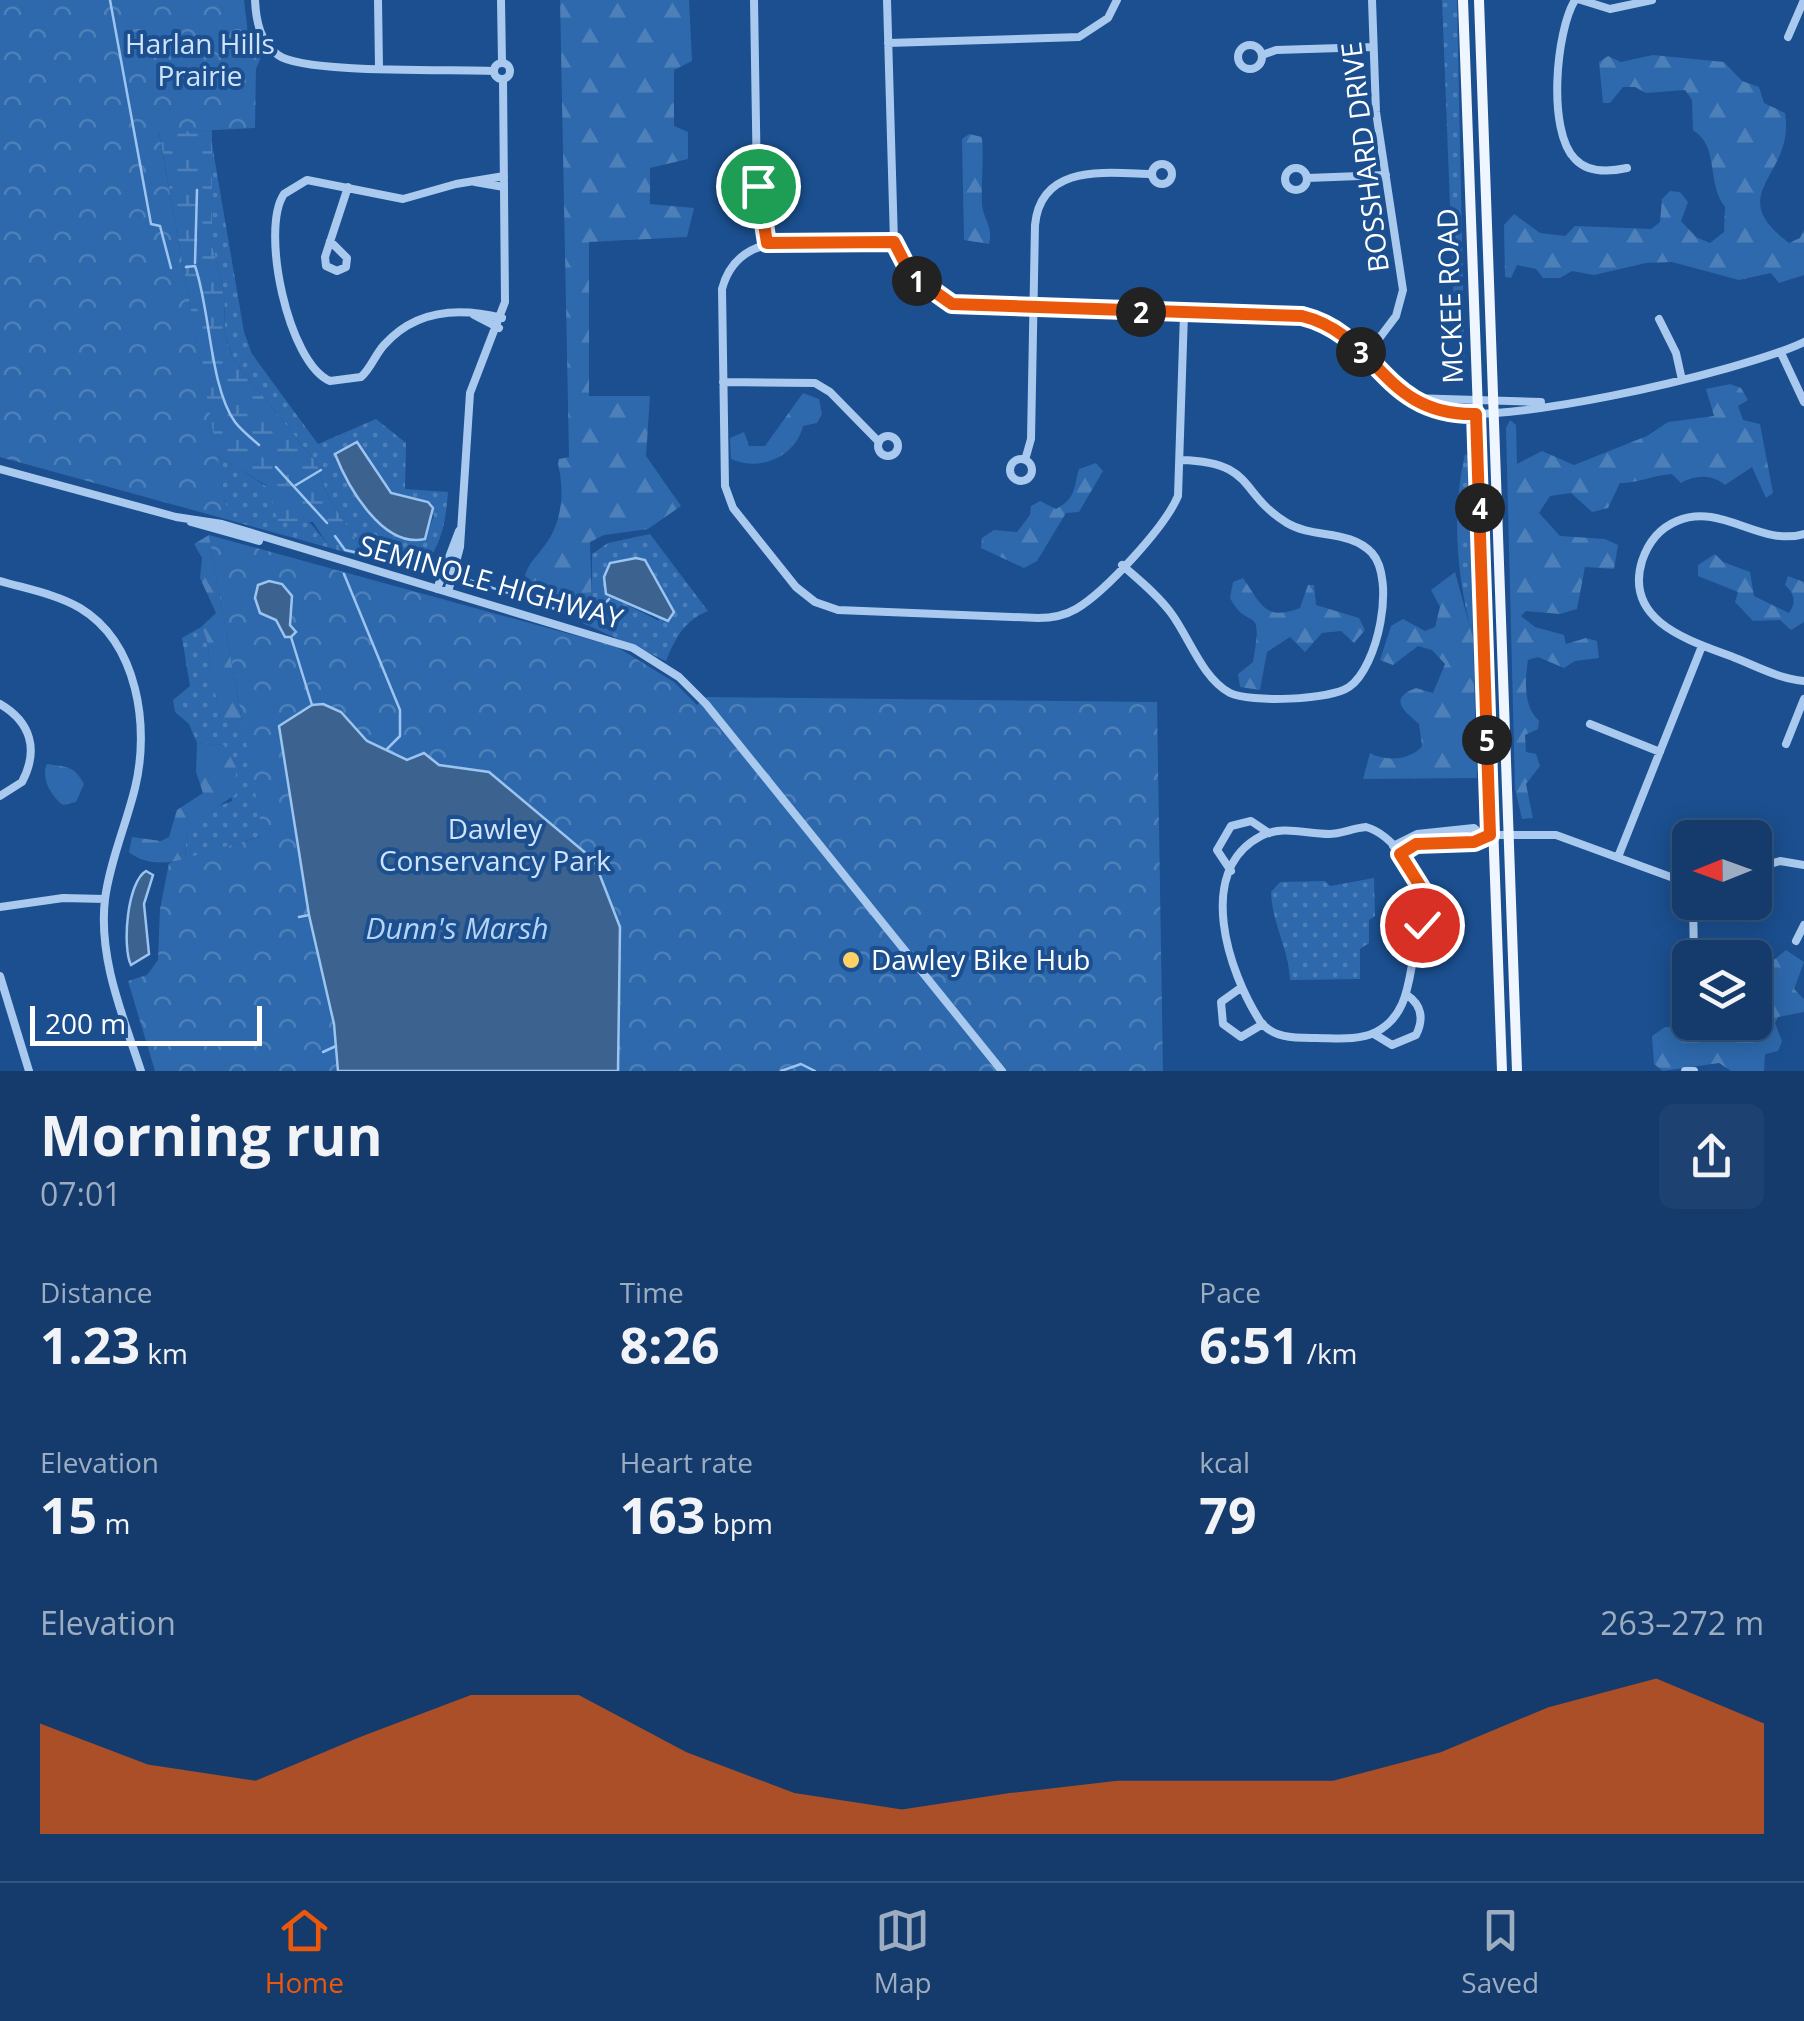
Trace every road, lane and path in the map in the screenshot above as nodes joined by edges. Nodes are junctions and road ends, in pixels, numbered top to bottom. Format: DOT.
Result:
graph roads {
  1 [pos="256,0"];
  2 [pos="378,0"];
  3 [pos="501,0"];
  4 [pos="754,0"];
  5 [pos="888,0"];
  6 [pos="1117,0"];
  7 [pos="1372,0"];
  8 [pos="1463,0"];
  9 [pos="1479,0"];
  10 [pos="1578,0"];
  11 [pos="1652,0"];
  12 [pos="1804,0"];
  13 [pos="1788,37"];
  14 [pos="888,43"];
  15 [pos="1373,47"];
  16 [pos="1262,55"];
  17 [pos="502,62"];
  18 [pos="380,67"];
  19 [pos="493,70"];
  20 [pos="502,79"];
  21 [pos="1626,168"];
  22 [pos="1152,174"];
  23 [pos="1386,175"];
  24 [pos="1306,178"];
  25 [pos="504,182"];
  26 [pos="348,187"];
  27 [pos="330,241"];
  28 [pos="894,242"];
  29 [pos="767,243"];
  30 [pos="1034,310"];
  31 [pos="1184,313"];
  32 [pos="1659,319"];
  33 [pos="500,323"];
  34 [pos="1804,342"];
  35 [pos="1781,352"];
  36 [pos="1366,357"];
  37 [pos="1682,380"];
  38 [pos="723,382"];
  39 [pos="1411,398"];
  40 [pos="1476,398"];
  41 [pos="1492,398"];
  42 [pos="1804,402"];
  43 [pos="1549,404"];
  44 [pos="1476,414"];
  45 [pos="1493,414"];
  46 [pos="879,442"];
  47 [pos="1025,460"];
  48 [pos="1181,460"];
  49 [pos="0,469"];
  50 [pos="459,531"];
  51 [pos="1804,534"];
  52 [pos="1122,565"];
  53 [pos="0,581"];
  54 [pos="436,589"];
  55 [pos="448,592"];
  56 [pos="1702,646"];
  57 [pos="1804,681"];
  58 [pos="1804,699"];
  59 [pos="0,704"];
  60 [pos="1590,724"];
  61 [pos="1786,744"];
  62 [pos="1660,752"];
  63 [pos="0,796"];
  64 [pos="1269,833"];
  65 [pos="1495,835"];
  66 [pos="1393,846"];
  67 [pos="1400,854"];
  68 [pos="1618,857"];
  69 [pos="1772,863"];
  70 [pos="1804,865"];
  71 [pos="1230,871"];
  72 [pos="1672,877"];
  73 [pos="105,899"];
  74 [pos="0,907"];
  75 [pos="1804,925"];
  76 [pos="1796,941"];
  77 [pos="0,976"];
  78 [pos="1242,987"];
  79 [pos="1407,995"];
  80 [pos="1263,1024"];
  81 [pos="1374,1034"];
  82 [pos="1502,1070"];
  83 [pos="29,1071"];
  84 [pos="141,1071"];
  85 [pos="1002,1071"];
  86 [pos="1517,1071"];
  87 [pos="1684,1071"];
  88 [pos="1694,1071"];
  1 -- 18 [label="street"];
  2 -- 18 [label="street"];
  3 -- 17 [label="street"];
  4 -- 29 [label="street"];
  5 -- 14 [label="street"];
  6 -- 14 [label="street"];
  7 -- 15 [label="street, BOSSHARD DRIVE"];
  8 -- 40 [label="main road, MCKEE ROAD"];
  9 -- 41 [label="main road, MCKEE ROAD"];
  10 -- 11 [label="street"];
  10 -- 21 [label="street"];
  12 -- 13 [label="street"];
  14 -- 28 [label="street"];
  15 -- 16 [label="street"];
  15 -- 23 [label="street, BOSSHARD DRIVE"];
  17 -- 19 [label="street"];
  17 -- 20 [label="street"];
  18 -- 19 [label="street"];
  19 -- 20 [label="street"];
  20 -- 25 [label="street"];
  22 -- 30 [label="street"];
  23 -- 24 [label="street"];
  23 -- 36 [label="street, BOSSHARD DRIVE"];
  25 -- 26 [label="street"];
  25 -- 33 [label="street"];
  26 -- 27 [label="street"];
  26 -- 33 [label="street"];
  28 -- 29 [label="street"];
  28 -- 30 [label="street"];
  29 -- 38 [label="street"];
  30 -- 31 [label="street"];
  30 -- 47 [label="street"];
  31 -- 36 [label="street"];
  31 -- 48 [label="street"];
  32 -- 37 [label="street"];
  33 -- 50 [label="street"];
  34 -- 35 [label="street"];
  35 -- 37 [label="street"];
  35 -- 42 [label="street"];
  36 -- 39 [label="street"];
  37 -- 43 [label="street"];
  38 -- 46 [label="street"];
  38 -- 52 [label="street"];
  39 -- 40 [label="street"];
  39 -- 44 [label="street"];
  40 -- 41 [label="street"];
  40 -- 44 [label="main road, MCKEE ROAD"];
  41 -- 43 [label="street"];
  41 -- 45 [label="main road, MCKEE ROAD"];
  43 -- 45 [label="street"];
  44 -- 45 [label="street"];
  44 -- 65 [label="main road, MCKEE ROAD"];
  45 -- 65 [label="main road, MCKEE ROAD"];
  48 -- 52 [label="street"];
  48 -- 52 [label="street"];
  49 -- 54 [label="street, SEMINOLE HIGHWAY"];
  50 -- 54 [label="street"];
  50 -- 55 [label="street"];
  51 -- 56 [label="street"];
  53 -- 73 [label="street"];
  54 -- 55 [label="street, SEMINOLE HIGHWAY"];
  55 -- 85 [label="street, SEMINOLE HIGHWAY"];
  56 -- 57 [label="street"];
  56 -- 62 [label="street"];
  58 -- 61 [label="street"];
  59 -- 63 [label="street"];
  60 -- 62 [label="street"];
  62 -- 68 [label="street"];
  64 -- 66 [label="street"];
  64 -- 71 [label="street"];
  64 -- 71 [label="street"];
  65 -- 66 [label="street"];
  65 -- 67 [label="street"];
  65 -- 68 [label="street"];
  65 -- 82 [label="main road, MCKEE ROAD"];
  65 -- 86 [label="main road, MCKEE ROAD"];
  66 -- 67 [label="street"];
  67 -- 79 [label="street"];
  68 -- 72 [label="street"];
  69 -- 70 [label="street"];
  71 -- 78 [label="street"];
  73 -- 74 [label="street"];
  73 -- 84 [label="street"];
  75 -- 76 [label="street"];
  77 -- 83 [label="street"];
  78 -- 80 [label="street"];
  78 -- 80 [label="street"];
  79 -- 81 [label="street"];
  79 -- 81 [label="street"];
  80 -- 81 [label="street"];
  87 -- 88 [label="street"];
}
